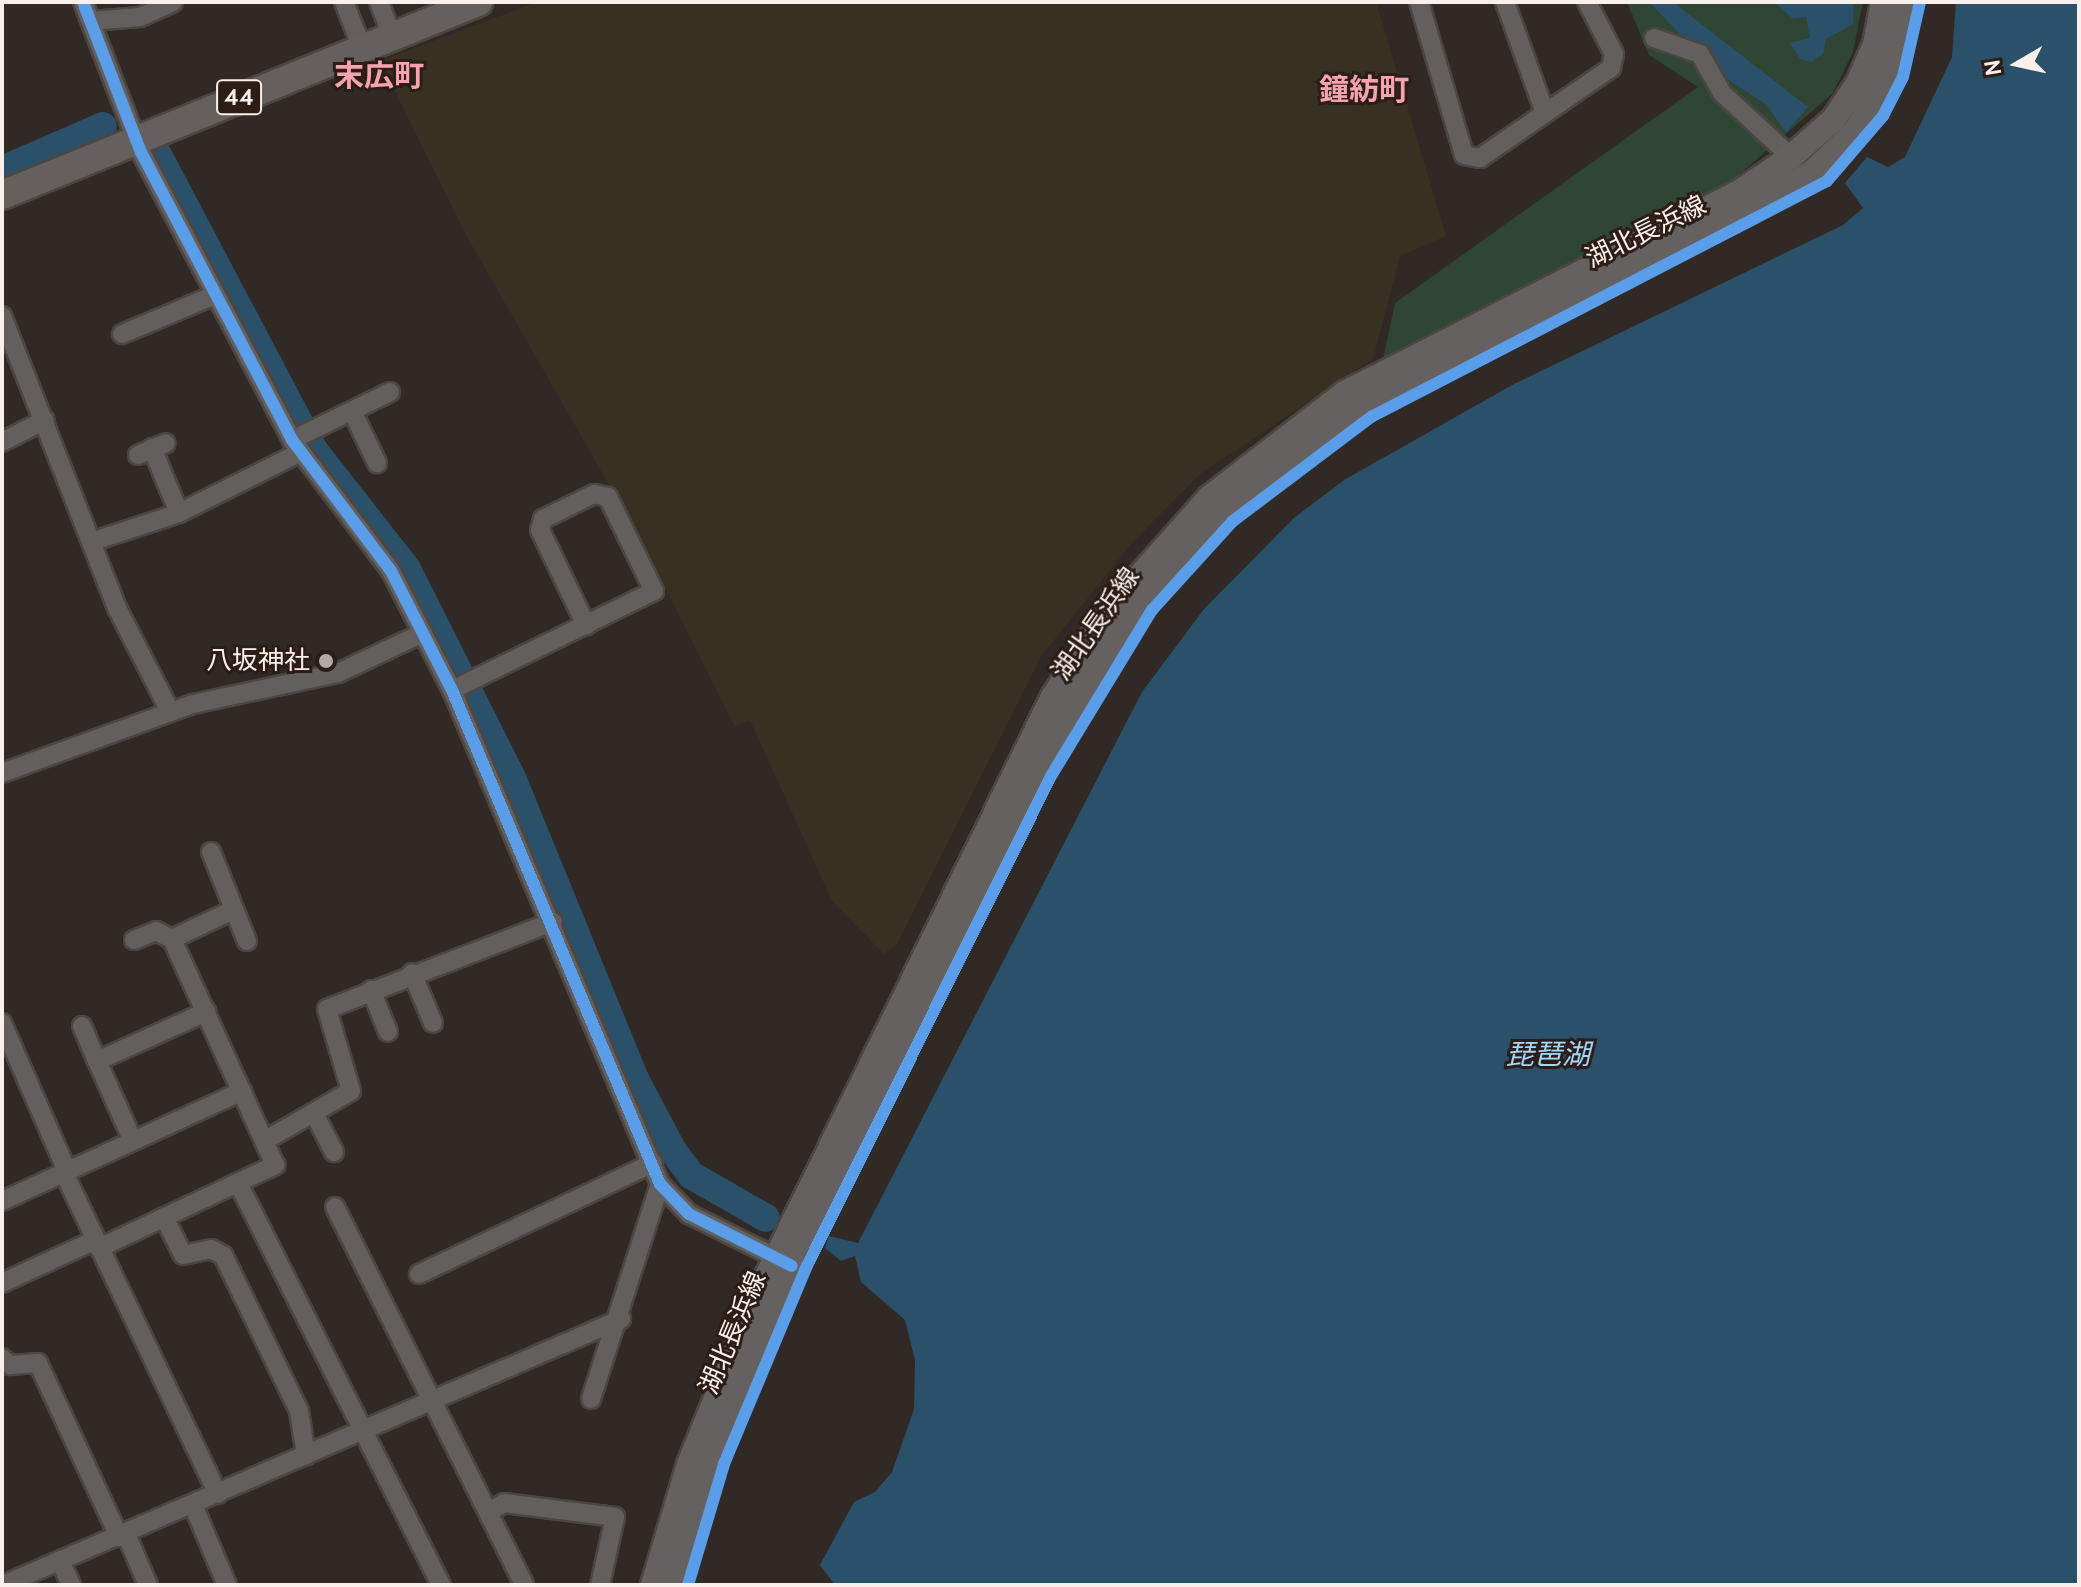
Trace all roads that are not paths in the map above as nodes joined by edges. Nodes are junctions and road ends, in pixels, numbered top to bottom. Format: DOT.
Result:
graph roads {
  1 [pos="83,2"];
  2 [pos="173,2"];
  3 [pos="344,2"];
  4 [pos="379,2"];
  5 [pos="478,2"];
  6 [pos="1419,2"];
  7 [pos="1505,2"];
  8 [pos="1587,2"];
  9 [pos="1883,2"];
  10 [pos="1906,2"];
  11 [pos="91,21"];
  12 [pos="392,36"];
  13 [pos="1654,38"];
  14 [pos="362,48"];
  15 [pos="1545,113"];
  16 [pos="137,138"];
  17 [pos="1791,157"];
  18 [pos="2,195"];
  19 [pos="215,295"];
  20 [pos="2,316"];
  21 [pos="122,334"];
  22 [pos="390,392"];
  23 [pos="352,411"];
  24 [pos="45,420"];
  25 [pos="300,441"];
  26 [pos="2,442"];
  27 [pos="152,449"];
  28 [pos="377,463"];
  29 [pos="179,513"];
  30 [pos="94,541"];
  31 [pos="586,625"];
  32 [pos="423,633"];
  33 [pos="461,686"];
  34 [pos="170,711"];
  35 [pos="2,773"];
  36 [pos="211,852"];
  37 [pos="233,910"];
  38 [pos="553,922"];
  39 [pos="172,939"];
  40 [pos="134,940"];
  41 [pos="247,941"];
  42 [pos="412,973"];
  43 [pos="371,990"];
  44 [pos="206,1012"];
  45 [pos="2,1023"];
  46 [pos="433,1023"];
  47 [pos="82,1026"];
  48 [pos="388,1032"];
  49 [pos="97,1061"];
  50 [pos="242,1091"];
  51 [pos="314,1113"];
  52 [pos="133,1141"];
  53 [pos="264,1141"];
  54 [pos="334,1152"];
  55 [pos="653,1163"];
  56 [pos="65,1172"];
  57 [pos="238,1183"];
  58 [pos="660,1184"];
  59 [pos="2,1201"];
  60 [pos="335,1207"];
  61 [pos="164,1217"];
  62 [pos="97,1244"];
  63 [pos="783,1262"];
  64 [pos="419,1274"];
  65 [pos="2,1283"];
  66 [pos="621,1319"];
  67 [pos="2,1358"];
  68 [pos="591,1399"];
  69 [pos="433,1400"];
  70 [pos="366,1429"];
  71 [pos="306,1455"];
  72 [pos="218,1494"];
  73 [pos="193,1505"];
  74 [pos="488,1512"];
  75 [pos="122,1535"];
  76 [pos="60,1561"];
  77 [pos="3,1585"];
  78 [pos="71,1585"];
  79 [pos="148,1585"];
  80 [pos="227,1585"];
  81 [pos="441,1585"];
  82 [pos="524,1585"];
  83 [pos="600,1585"];
  84 [pos="653,1585"];
  85 [pos="674,1585"];
  1 -- 11 [label="street"];
  2 -- 11 [label="street"];
  3 -- 14 [label="street"];
  4 -- 12 [label="street"];
  5 -- 12 [label="main road, 44"];
  6 -- 15 [label="street"];
  7 -- 15 [label="street"];
  8 -- 15 [label="street"];
  9 -- 17 [label="main road, 湖北長浜線"];
  10 -- 63 [label="main road, 湖北長浜線"];
  11 -- 16 [label="street"];
  12 -- 14 [label="main road, 44"];
  13 -- 17 [label="street"];
  14 -- 16 [label="main road, 44"];
  16 -- 18 [label="main road, 44"];
  16 -- 19 [label="street"];
  17 -- 63 [label="main road, 湖北長浜線"];
  19 -- 21 [label="street"];
  19 -- 25 [label="street"];
  20 -- 24 [label="street"];
  22 -- 23 [label="street"];
  23 -- 25 [label="street"];
  23 -- 28 [label="street"];
  24 -- 26 [label="street"];
  24 -- 30 [label="street"];
  25 -- 29 [label="street"];
  25 -- 32 [label="street"];
  27 -- 29 [label="street"];
  29 -- 30 [label="street"];
  30 -- 34 [label="street"];
  31 -- 31 [label="street"];
  31 -- 33 [label="street"];
  32 -- 33 [label="street"];
  32 -- 34 [label="street"];
  33 -- 38 [label="street"];
  34 -- 35 [label="street"];
  36 -- 37 [label="street"];
  37 -- 39 [label="street"];
  37 -- 41 [label="street"];
  38 -- 42 [label="street"];
  38 -- 55 [label="street"];
  39 -- 40 [label="street"];
  39 -- 44 [label="street"];
  42 -- 43 [label="street"];
  42 -- 46 [label="street"];
  43 -- 48 [label="street"];
  43 -- 51 [label="street"];
  44 -- 49 [label="street"];
  44 -- 50 [label="street"];
  45 -- 56 [label="street"];
  47 -- 49 [label="street"];
  49 -- 52 [label="street"];
  50 -- 52 [label="street"];
  50 -- 53 [label="street"];
  51 -- 53 [label="street"];
  51 -- 54 [label="street"];
  52 -- 56 [label="street"];
  53 -- 57 [label="street"];
  55 -- 58 [label="street"];
  55 -- 64 [label="street"];
  56 -- 59 [label="street"];
  56 -- 62 [label="street"];
  57 -- 61 [label="street"];
  57 -- 70 [label="street"];
  58 -- 63 [label="street"];
  58 -- 66 [label="street"];
  60 -- 69 [label="street"];
  61 -- 62 [label="street"];
  61 -- 71 [label="street"];
  62 -- 65 [label="street"];
  62 -- 72 [label="street"];
  63 -- 84 [label="main road, 湖北長浜線"];
  63 -- 85 [label="main road, 湖北長浜線"];
  66 -- 68 [label="street"];
  66 -- 69 [label="street"];
  67 -- 75 [label="street"];
  69 -- 70 [label="street"];
  69 -- 74 [label="street"];
  70 -- 71 [label="street"];
  70 -- 81 [label="street"];
  71 -- 72 [label="street"];
  72 -- 73 [label="street"];
  73 -- 75 [label="street"];
  73 -- 80 [label="street"];
  74 -- 82 [label="street"];
  74 -- 83 [label="street"];
  75 -- 76 [label="street"];
  75 -- 79 [label="street"];
  76 -- 77 [label="street"];
  76 -- 78 [label="street"];
}
